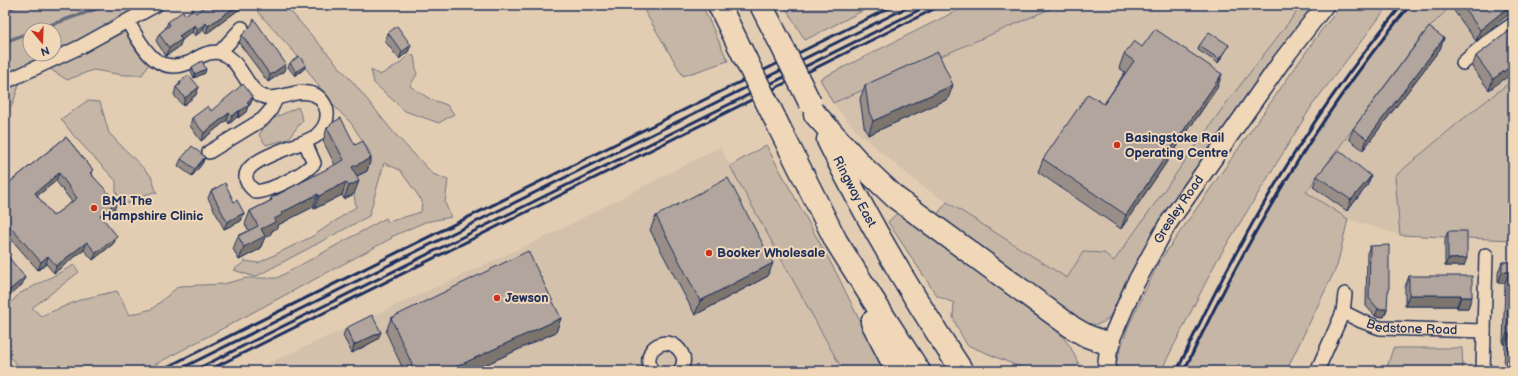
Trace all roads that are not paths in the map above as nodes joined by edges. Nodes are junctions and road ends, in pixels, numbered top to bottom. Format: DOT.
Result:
graph roads {
  1 [pos="156,5"];
  2 [pos="718,5"];
  3 [pos="761,5"];
  4 [pos="1325,5"];
  5 [pos="128,22"];
  6 [pos="1513,24"];
  7 [pos="242,28"];
  8 [pos="220,52"];
  9 [pos="1463,63"];
  10 [pos="5,82"];
  11 [pos="277,97"];
  12 [pos="813,108"];
  13 [pos="305,142"];
  14 [pos="209,152"];
  15 [pos="836,241"];
  16 [pos="1486,256"];
  17 [pos="1345,294"];
  18 [pos="1343,312"];
  19 [pos="1484,331"];
  20 [pos="1109,344"];
  21 [pos="652,371"];
  22 [pos="680,371"];
  23 [pos="897,371"];
  24 [pos="919,371"];
  25 [pos="962,371"];
  26 [pos="1106,371"];
  27 [pos="1317,371"];
  28 [pos="1483,371"];
  1 -- 5 [label="street"];
  2 -- 15 [label="highway, bridge"];
  3 -- 12 [label="highway, Ringway East, bridge"];
  4 -- 20 [label="street, Gresley Road"];
  5 -- 8 [label="street"];
  5 -- 10 [label="street"];
  6 -- 9 [label="street"];
  7 -- 8 [label="street"];
  8 -- 11 [label="street"];
  11 -- 13 [label="street"];
  11 -- 14 [label="street"];
  12 -- 20 [label="highway"];
  12 -- 25 [label="highway, Ringway East"];
  13 -- 13 [label="street"];
  15 -- 23 [label="highway"];
  15 -- 24 [label="highway"];
  16 -- 19 [label="street"];
  17 -- 18 [label="street"];
  18 -- 19 [label="street, Bedstone Road"];
  18 -- 27 [label="street"];
  19 -- 28 [label="street"];
  20 -- 26 [label="street, Gresley Road"];
  21 -- 22 [label="street"];
}
